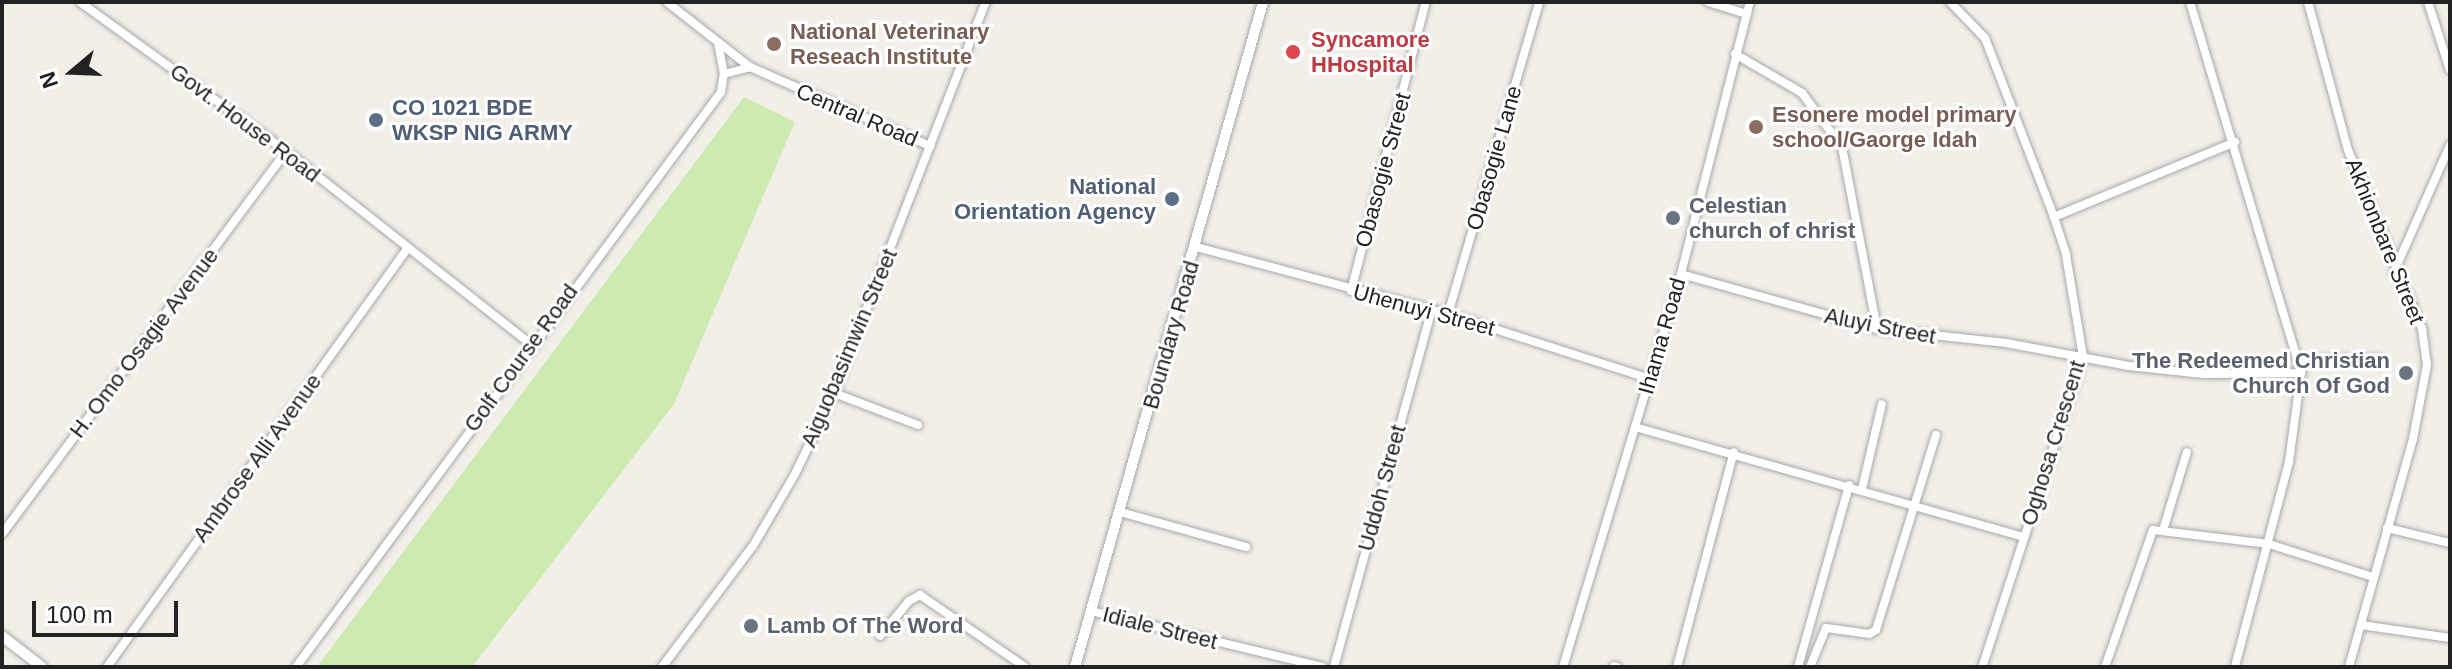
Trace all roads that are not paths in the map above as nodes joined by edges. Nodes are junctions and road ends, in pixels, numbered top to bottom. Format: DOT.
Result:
graph roads {
  1 [pos="80,2"];
  2 [pos="667,2"];
  3 [pos="986,2"];
  4 [pos="1263,2"];
  5 [pos="1426,2"];
  6 [pos="1539,2"];
  7 [pos="1708,2"];
  8 [pos="1750,2"];
  9 [pos="1950,2"];
  10 [pos="2190,2"];
  11 [pos="2308,2"];
  12 [pos="2428,2"];
  13 [pos="1747,14"];
  14 [pos="718,44"];
  15 [pos="1735,54"];
  16 [pos="750,67"];
  17 [pos="2450,70"];
  18 [pos="724,74"];
  19 [pos="2235,142"];
  20 [pos="2450,145"];
  21 [pos="930,146"];
  22 [pos="286,151"];
  23 [pos="2054,217"];
  24 [pos="1196,247"];
  25 [pos="407,249"];
  26 [pos="2394,272"];
  27 [pos="1681,274"];
  28 [pos="1351,291"];
  29 [pos="1432,309"];
  30 [pos="1448,314"];
  31 [pos="1877,329"];
  32 [pos="530,344"];
  33 [pos="2083,357"];
  34 [pos="2379,359"];
  35 [pos="2298,360"];
  36 [pos="2301,373"];
  37 [pos="1650,379"];
  38 [pos="834,393"];
  39 [pos="1882,404"];
  40 [pos="918,425"];
  41 [pos="1635,427"];
  42 [pos="1936,435"];
  43 [pos="1734,452"];
  44 [pos="2187,452"];
  45 [pos="1849,485"];
  46 [pos="1862,489"];
  47 [pos="1917,507"];
  48 [pos="1120,512"];
  49 [pos="2164,527"];
  50 [pos="2387,528"];
  51 [pos="2,534"];
  52 [pos="2024,537"];
  53 [pos="2450,543"];
  54 [pos="2269,544"];
  55 [pos="1246,547"];
  56 [pos="2373,577"];
  57 [pos="1091,611"];
  58 [pos="2361,625"];
  59 [pos="2,636"];
  60 [pos="880,636"];
  61 [pos="2450,638"];
  62 [pos="42,667"];
  63 [pos="107,667"];
  64 [pos="296,667"];
  65 [pos="662,667"];
  66 [pos="1025,667"];
  67 [pos="1075,667"];
  68 [pos="1320,667"];
  69 [pos="1334,667"];
  70 [pos="1563,667"];
  71 [pos="1677,667"];
  72 [pos="1798,667"];
  73 [pos="1810,667"];
  74 [pos="1982,667"];
  75 [pos="2105,667"];
  76 [pos="2235,667"];
  77 [pos="2349,667"];
  1 -- 22 [label="street, Govt. House Road"];
  2 -- 14 [label="street, Central Road"];
  3 -- 21 [label="street, Aiguobasimwin Street"];
  4 -- 24 [label="street, Boundary Road"];
  5 -- 28 [label="street, Obasogie Street"];
  6 -- 30 [label="street, Obasogie Lane"];
  7 -- 13 [label="street"];
  8 -- 13 [label="street, Ihama Road"];
  9 -- 23 [label="street, Oghosa Crescent"];
  10 -- 19 [label="street"];
  11 -- 26 [label="street, Akhionbare Street"];
  12 -- 17 [label="street"];
  13 -- 15 [label="street, Ihama Road"];
  14 -- 16 [label="street, Central Road"];
  14 -- 18 [label="street"];
  15 -- 27 [label="street, Ihama Road"];
  15 -- 31 [label="street"];
  16 -- 18 [label="street"];
  16 -- 21 [label="street, Central Road"];
  18 -- 32 [label="street, Golf Course Road"];
  19 -- 23 [label="street"];
  19 -- 35 [label="street"];
  20 -- 26 [label="street"];
  21 -- 38 [label="street, Aiguobasimwin Street"];
  22 -- 25 [label="street, Govt. House Road"];
  22 -- 51 [label="street, H. Omo Osagie Avenue"];
  23 -- 33 [label="street, Oghosa Crescent"];
  24 -- 28 [label="street, Uhenuyi Street"];
  24 -- 48 [label="street, Boundary Road"];
  25 -- 32 [label="street, Govt. House Road"];
  25 -- 63 [label="street, Ambrose Alli Avenue"];
  26 -- 50 [label="street, Akhionbare Street"];
  27 -- 31 [label="street, Aluyi Street"];
  27 -- 37 [label="street, Ihama Road"];
  28 -- 29 [label="street, Uhenuyi Street"];
  29 -- 30 [label="street, Uhenuyi Street"];
  29 -- 69 [label="street, Uddoh Street"];
  30 -- 37 [label="street, Uhenuyi Street"];
  31 -- 33 [label="street, Aluyi Street"];
  32 -- 64 [label="street, Golf Course Road"];
  33 -- 36 [label="street, Aluyi Street"];
  33 -- 52 [label="street, Oghosa Crescent"];
  34 -- 35 [label="street"];
  35 -- 36 [label="street"];
  36 -- 54 [label="street"];
  37 -- 41 [label="street, Ihama Road"];
  38 -- 40 [label="street"];
  38 -- 65 [label="street, Aiguobasimwin Street"];
  39 -- 46 [label="street"];
  41 -- 43 [label="street"];
  41 -- 70 [label="street, Ihama Road"];
  42 -- 47 [label="street"];
  43 -- 45 [label="street"];
  43 -- 71 [label="street"];
  44 -- 49 [label="street"];
  45 -- 46 [label="street"];
  45 -- 72 [label="street"];
  46 -- 47 [label="street"];
  47 -- 52 [label="street"];
  47 -- 73 [label="street"];
  48 -- 55 [label="street"];
  48 -- 57 [label="street, Boundary Road"];
  49 -- 54 [label="street"];
  49 -- 75 [label="street"];
  50 -- 53 [label="street"];
  50 -- 56 [label="street, Akhionbare Street"];
  52 -- 74 [label="street, Oghosa Crescent"];
  54 -- 56 [label="street"];
  54 -- 76 [label="street"];
  56 -- 58 [label="street, Akhionbare Street"];
  57 -- 67 [label="street, Boundary Road"];
  57 -- 68 [label="street, Idiale Street"];
  58 -- 61 [label="street"];
  58 -- 77 [label="street, Akhionbare Street"];
  59 -- 62 [label="street"];
  60 -- 66 [label="street"];
}
